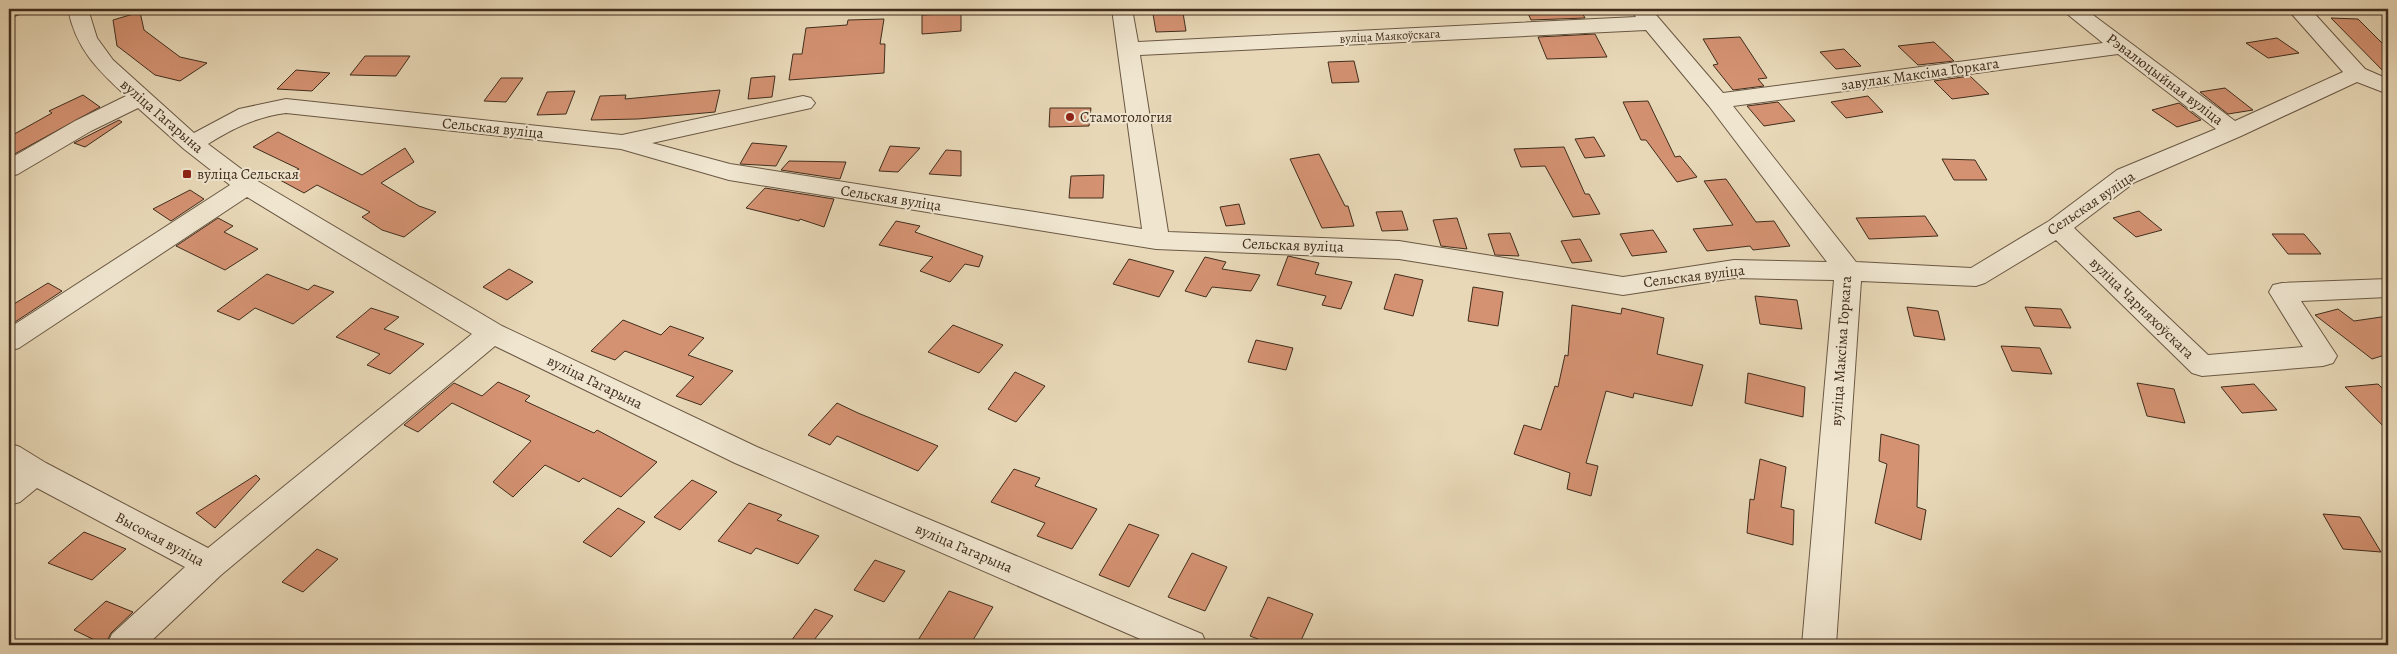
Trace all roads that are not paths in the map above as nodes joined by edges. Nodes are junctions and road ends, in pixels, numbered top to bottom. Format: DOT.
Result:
graph roads {
  1 [pos="14,9"];
  2 [pos="78,9"];
  3 [pos="1122,9"];
  4 [pos="2072,9"];
  5 [pos="2302,9"];
  6 [pos="9,12"];
  7 [pos="1645,16"];
  8 [pos="2123,48"];
  9 [pos="1129,49"];
  10 [pos="2357,74"];
  11 [pos="2388,87"];
  12 [pos="140,98"];
  13 [pos="1717,101"];
  14 [pos="803,103"];
  15 [pos="2233,131"];
  16 [pos="622,142"];
  17 [pos="192,144"];
  18 [pos="9,169"];
  19 [pos="247,186"];
  20 [pos="2058,227"];
  21 [pos="1156,240"];
  22 [pos="1848,271"];
  23 [pos="2388,288"];
  24 [pos="492,333"];
  25 [pos="9,341"];
  26 [pos="9,455"];
  27 [pos="35,472"];
  28 [pos="9,493"];
  29 [pos="210,565"];
  30 [pos="124,645"];
  31 [pos="1190,645"];
  32 [pos="1819,645"];
  1 -- 6 [label="street"];
  2 -- 12 [label="street, вуліца Гагарына"];
  3 -- 9 [label="street"];
  4 -- 8 [label="street, Рэвалюцыйная вуліца"];
  5 -- 10 [label="street"];
  7 -- 9 [label="street, вуліца Маякоўскага"];
  7 -- 13 [label="street, вуліца Максіма Горкага"];
  8 -- 13 [label="street, завулак Максіма Горкага"];
  8 -- 15 [label="street, Рэвалюцыйная вуліца"];
  9 -- 21 [label="street"];
  10 -- 11 [label="street"];
  10 -- 15 [label="street, Сельская вуліца"];
  12 -- 17 [label="street, вуліца Гагарына"];
  12 -- 18 [label="street"];
  13 -- 22 [label="street, вуліца Максіма Горкага"];
  14 -- 16 [label="street"];
  15 -- 20 [label="street, Сельская вуліца"];
  16 -- 17 [label="street, Сельская вуліца"];
  16 -- 21 [label="street, Сельская вуліца"];
  17 -- 19 [label="street, вуліца Гагарына"];
  19 -- 24 [label="street, вуліца Гагарына"];
  19 -- 25 [label="street"];
  20 -- 22 [label="street, Сельская вуліца"];
  20 -- 23 [label="street, вуліца Чарняхоўскага"];
  21 -- 22 [label="street, Сельская вуліца"];
  22 -- 32 [label="street, вуліца Максіма Горкага"];
  24 -- 29 [label="street"];
  24 -- 31 [label="street, вуліца Гагарына"];
  26 -- 27 [label="street, Высокая вуліца"];
  27 -- 28 [label="street"];
  27 -- 29 [label="street, Высокая вуліца"];
  29 -- 30 [label="street, Высокая вуліца"];
}
